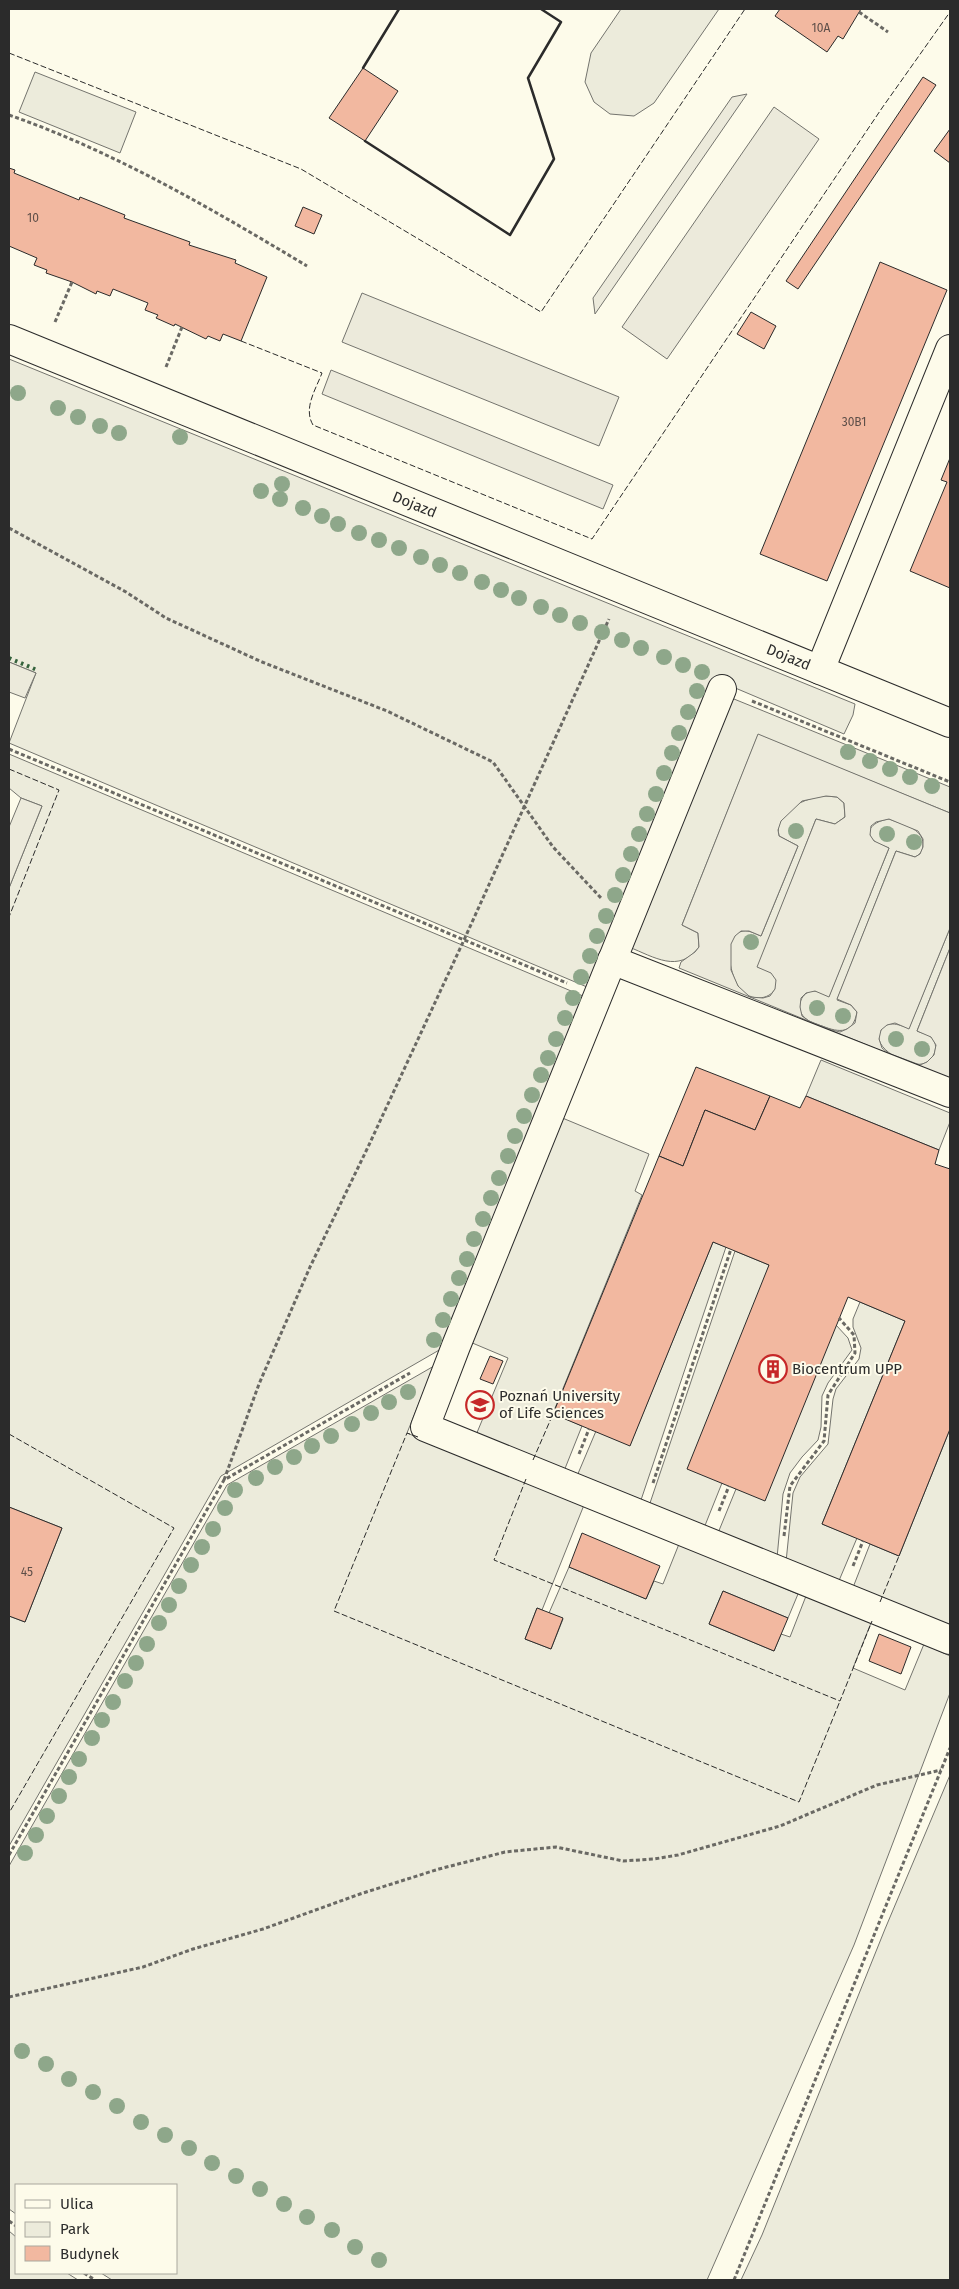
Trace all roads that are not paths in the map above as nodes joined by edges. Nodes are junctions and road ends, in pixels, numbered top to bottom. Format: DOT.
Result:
graph roads {
  1 [pos="9,339"];
  2 [pos="950,349"];
  3 [pos="820,670"];
  4 [pos="722,689"];
  5 [pos="950,722"];
  6 [pos="612,960"];
  7 [pos="950,1093"];
  8 [pos="950,1640"];
  1 -- 3 [label="street, Dojazd"];
  2 -- 3 [label="street, Dojazd"];
  3 -- 5 [label="street, Dojazd"];
  4 -- 6 [label="street"];
  6 -- 7 [label="street"];
  6 -- 8 [label="street"];
}
